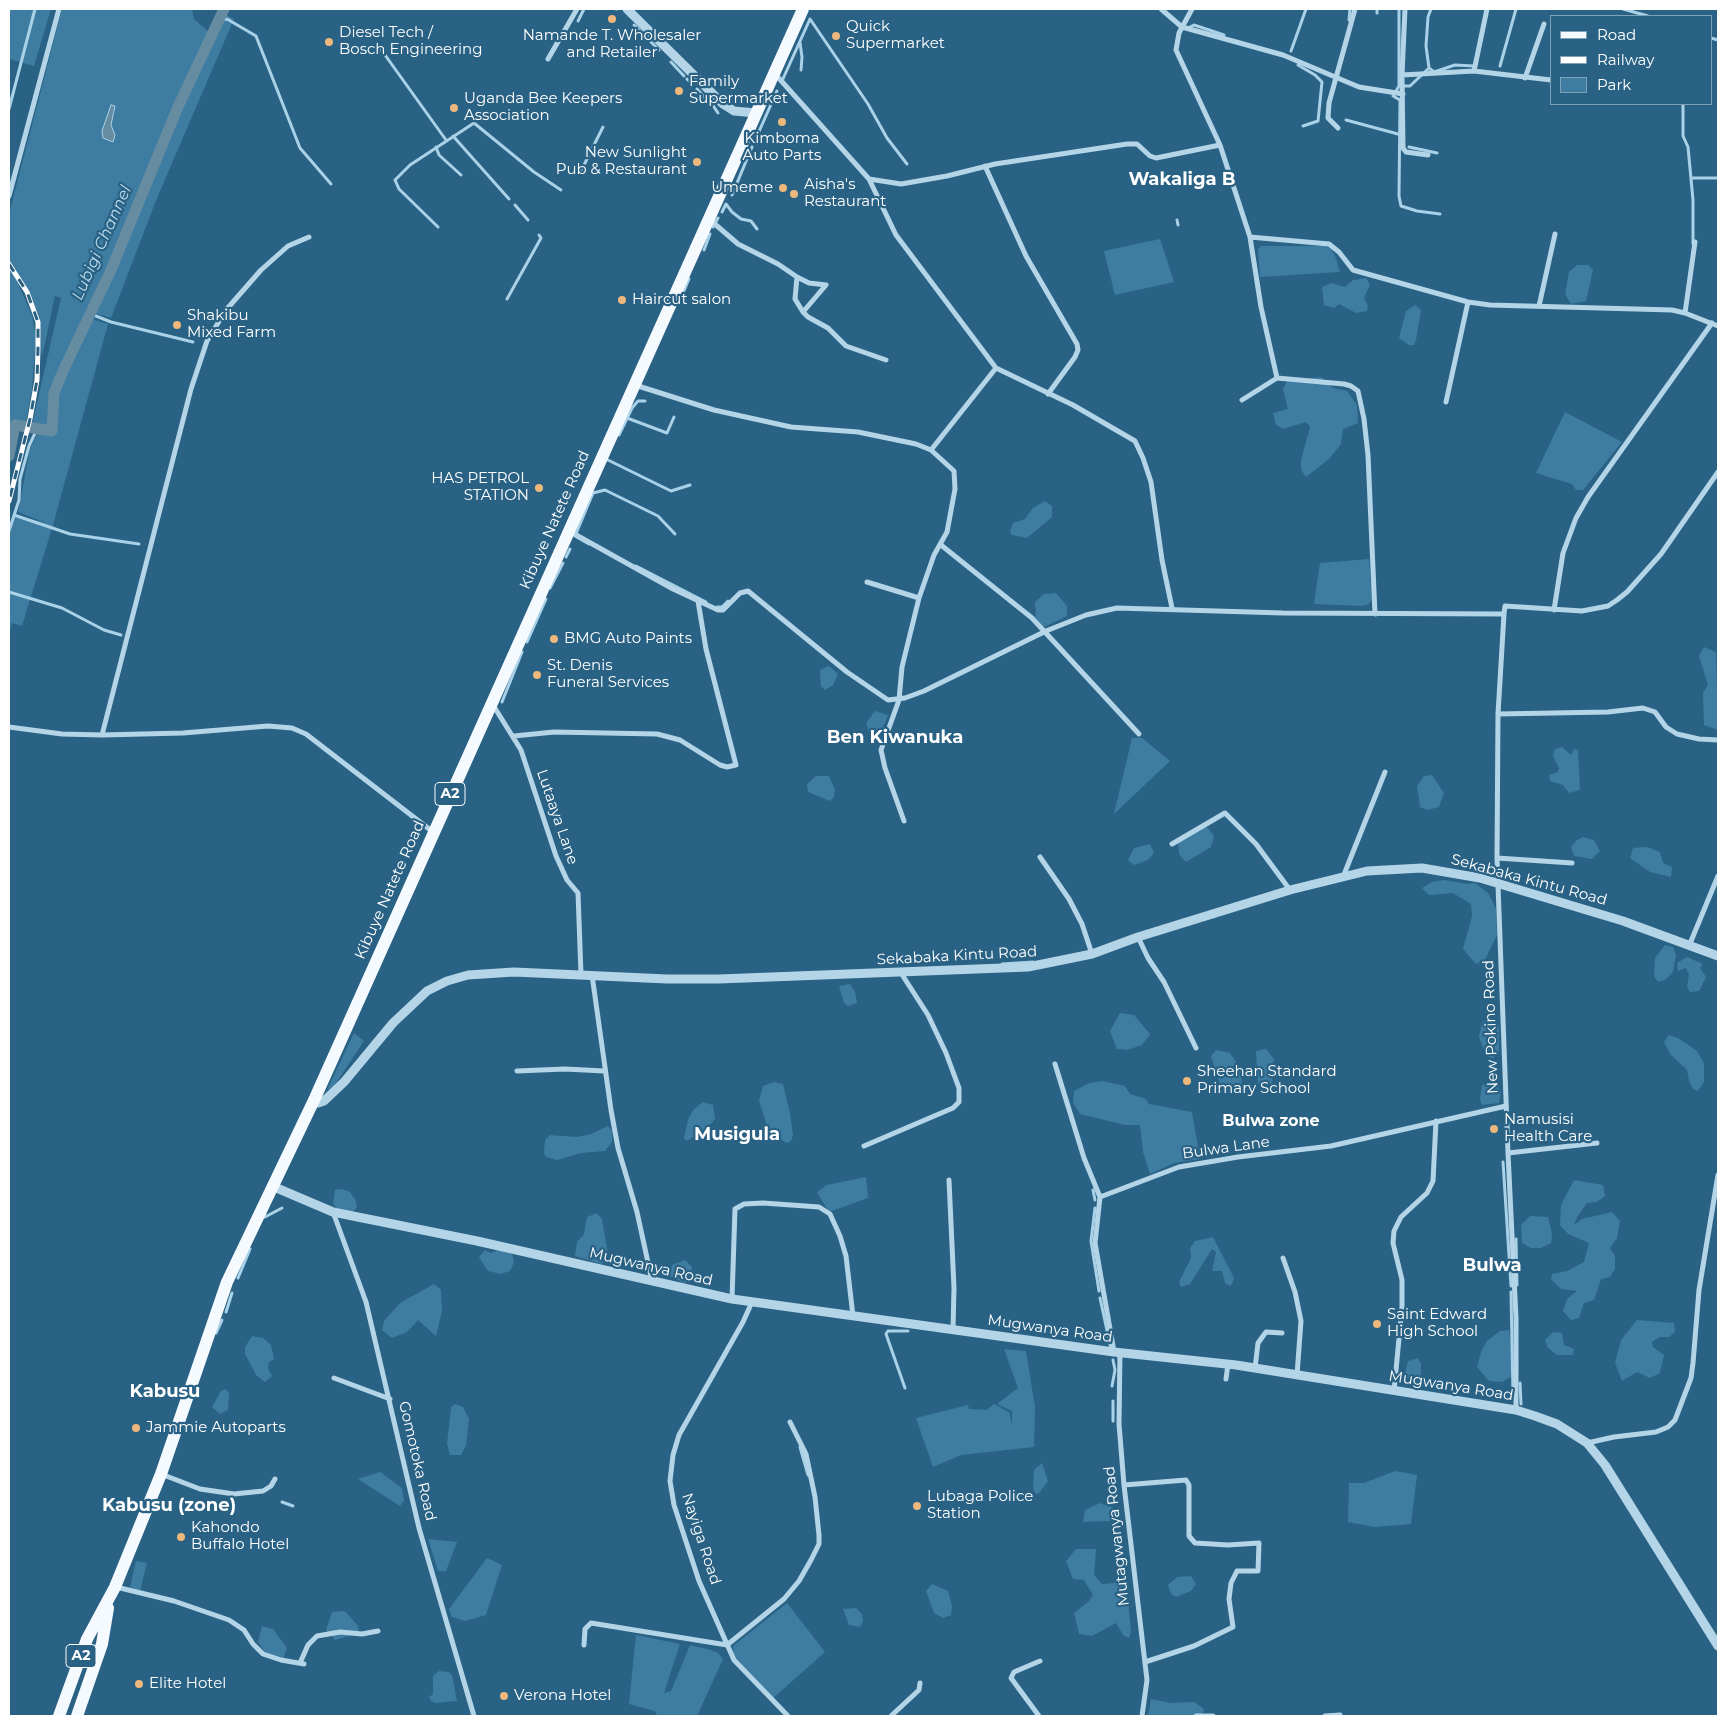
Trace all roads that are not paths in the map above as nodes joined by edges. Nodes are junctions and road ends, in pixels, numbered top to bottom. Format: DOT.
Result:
graph roads {
  1 [pos="59,9"];
  2 [pos="577,9"];
  3 [pos="627,9"];
  4 [pos="803,9"];
  5 [pos="1161,9"];
  6 [pos="1192,9"];
  7 [pos="1355,9"];
  8 [pos="1405,9"];
  9 [pos="1487,9"];
  10 [pos="1544,24"];
  11 [pos="1182,27"];
  12 [pos="548,59"];
  13 [pos="1474,71"];
  14 [pos="774,73"];
  15 [pos="1402,75"];
  16 [pos="1335,78"];
  17 [pos="1525,78"];
  18 [pos="1548,78"];
  19 [pos="1403,94"];
  20 [pos="756,113"];
  21 [pos="1338,128"];
  22 [pos="1220,144"];
  23 [pos="1428,155"];
  24 [pos="984,166"];
  25 [pos="869,179"];
  26 [pos="9,196"];
  27 [pos="708,218"];
  28 [pos="1555,234"];
  29 [pos="309,237"];
  30 [pos="1250,237"];
  31 [pos="1695,242"];
  32 [pos="797,278"];
  33 [pos="1468,302"];
  34 [pos="1539,306"];
  35 [pos="804,312"];
  36 [pos="1686,313"];
  37 [pos="1712,323"];
  38 [pos="1718,326"];
  39 [pos="886,360"];
  40 [pos="996,368"];
  41 [pos="1277,378"];
  42 [pos="634,385"];
  43 [pos="1048,394"];
  44 [pos="1242,400"];
  45 [pos="1446,402"];
  46 [pos="931,450"];
  47 [pos="1718,472"];
  48 [pos="568,530"];
  49 [pos="941,545"];
  50 [pos="867,582"];
  51 [pos="919,598"];
  52 [pos="698,601"];
  53 [pos="1172,608"];
  54 [pos="1554,610"];
  55 [pos="1375,614"];
  56 [pos="1504,614"];
  57 [pos="1046,632"];
  58 [pos="899,700"];
  59 [pos="491,702"];
  60 [pos="1498,714"];
  61 [pos="9,727"];
  62 [pos="1139,734"];
  63 [pos="102,735"];
  64 [pos="514,736"];
  65 [pos="1718,740"];
  66 [pos="1385,772"];
  67 [pos="904,821"];
  68 [pos="433,833"];
  69 [pos="1172,844"];
  70 [pos="1040,857"];
  71 [pos="1498,858"];
  72 [pos="1572,863"];
  73 [pos="1718,876"];
  74 [pos="1343,877"];
  75 [pos="1499,883"];
  76 [pos="1290,890"];
  77 [pos="1138,937"];
  78 [pos="1689,946"];
  79 [pos="1092,954"];
  80 [pos="1718,956"];
  81 [pos="901,973"];
  82 [pos="581,974"];
  83 [pos="592,975"];
  84 [pos="1196,1048"];
  85 [pos="1055,1064"];
  86 [pos="517,1071"];
  87 [pos="604,1071"];
  88 [pos="315,1098"];
  89 [pos="1506,1106"];
  90 [pos="1436,1121"];
  91 [pos="1597,1143"];
  92 [pos="864,1146"];
  93 [pos="1508,1153"];
  94 [pos="1718,1175"];
  95 [pos="949,1180"];
  96 [pos="272,1186"];
  97 [pos="1100,1196"];
  98 [pos="333,1212"];
  99 [pos="1282,1258"];
  100 [pos="652,1281"];
  101 [pos="732,1299"];
  102 [pos="752,1302"];
  103 [pos="853,1316"];
  104 [pos="953,1329"];
  105 [pos="1282,1333"];
  106 [pos="1117,1352"];
  107 [pos="1228,1364"];
  108 [pos="1255,1368"];
  109 [pos="1297,1376"];
  110 [pos="334,1378"];
  111 [pos="1226,1379"];
  112 [pos="1394,1391"];
  113 [pos="390,1399"];
  114 [pos="1516,1410"];
  115 [pos="790,1422"];
  116 [pos="1587,1443"];
  117 [pos="161,1474"];
  118 [pos="275,1479"];
  119 [pos="1124,1485"];
  120 [pos="115,1587"];
  121 [pos="109,1598"];
  122 [pos="378,1631"];
  123 [pos="584,1644"];
  124 [pos="727,1645"];
  125 [pos="1718,1646"];
  126 [pos="1040,1661"];
  127 [pos="1145,1662"];
  128 [pos="920,1683"];
  129 [pos="1340,1715"];
  130 [pos="59,1716"];
  131 [pos="78,1716"];
  132 [pos="474,1716"];
  133 [pos="788,1716"];
  134 [pos="891,1716"];
  135 [pos="1039,1716"];
  136 [pos="1142,1716"];
  137 [pos="1196,1716"];
  138 [pos="1213,1716"];
  139 [pos="1324,1716"];
  1 -- 26 [label="street"];
  2 -- 12 [label="street"];
  3 -- 20 [label="street"];
  4 -- 14 [label="main road, Kibuye Natete Road / A2"];
  5 -- 11 [label="street"];
  6 -- 11 [label="street"];
  7 -- 16 [label="street"];
  8 -- 15 [label="street"];
  9 -- 13 [label="street"];
  10 -- 17 [label="street"];
  11 -- 16 [label="street"];
  11 -- 22 [label="street"];
  13 -- 15 [label="street"];
  13 -- 17 [label="street"];
  14 -- 20 [label="main road, Kibuye Natete Road / A2"];
  14 -- 25 [label="street"];
  15 -- 19 [label="street"];
  16 -- 19 [label="street"];
  16 -- 21 [label="street"];
  17 -- 18 [label="street"];
  19 -- 23 [label="street"];
  20 -- 27 [label="main road, Kibuye Natete Road / A2"];
  22 -- 24 [label="street"];
  22 -- 30 [label="street"];
  24 -- 25 [label="street"];
  24 -- 43 [label="street"];
  25 -- 40 [label="street"];
  27 -- 32 [label="street"];
  27 -- 42 [label="main road, Kibuye Natete Road / A2"];
  28 -- 34 [label="street"];
  29 -- 63 [label="street"];
  30 -- 33 [label="street"];
  30 -- 41 [label="street"];
  31 -- 36 [label="street"];
  32 -- 35 [label="street"];
  32 -- 35 [label="street"];
  33 -- 34 [label="street"];
  33 -- 45 [label="street"];
  34 -- 36 [label="street"];
  35 -- 39 [label="street"];
  36 -- 37 [label="street"];
  37 -- 38 [label="street"];
  37 -- 54 [label="street"];
  40 -- 43 [label="street"];
  40 -- 46 [label="street"];
  41 -- 44 [label="street"];
  41 -- 55 [label="street"];
  42 -- 46 [label="street"];
  42 -- 48 [label="main road, Kibuye Natete Road / A2"];
  43 -- 53 [label="street"];
  46 -- 49 [label="street"];
  47 -- 54 [label="street"];
  48 -- 52 [label="street"];
  48 -- 59 [label="main road, Kibuye Natete Road / A2"];
  49 -- 51 [label="street"];
  49 -- 57 [label="street"];
  50 -- 51 [label="street"];
  51 -- 58 [label="street"];
  52 -- 58 [label="street"];
  52 -- 64 [label="street"];
  53 -- 55 [label="street"];
  53 -- 57 [label="street"];
  54 -- 56 [label="street"];
  55 -- 56 [label="street"];
  56 -- 60 [label="street, New Pokino Road"];
  57 -- 58 [label="street"];
  57 -- 62 [label="street"];
  58 -- 67 [label="street"];
  59 -- 64 [label="street, Lutaaya Lane"];
  59 -- 68 [label="main road, Kibuye Natete Road / A2"];
  60 -- 65 [label="street"];
  60 -- 71 [label="street, New Pokino Road"];
  61 -- 63 [label="street"];
  63 -- 68 [label="street"];
  64 -- 82 [label="street, Lutaaya Lane"];
  66 -- 74 [label="street"];
  68 -- 88 [label="main road, Kibuye Natete Road / A2"];
  69 -- 76 [label="street"];
  70 -- 79 [label="street"];
  71 -- 72 [label="street"];
  71 -- 75 [label="street, New Pokino Road"];
  73 -- 78 [label="street"];
  74 -- 75 [label="street, Sekabaka Kintu Road"];
  74 -- 76 [label="street, Sekabaka Kintu Road"];
  75 -- 78 [label="street, Sekabaka Kintu Road"];
  75 -- 89 [label="street, New Pokino Road"];
  76 -- 77 [label="street, Sekabaka Kintu Road"];
  77 -- 79 [label="street, Sekabaka Kintu Road"];
  77 -- 84 [label="street"];
  78 -- 80 [label="street, Sekabaka Kintu Road"];
  79 -- 81 [label="street, Sekabaka Kintu Road"];
  81 -- 83 [label="street, Sekabaka Kintu Road"];
  81 -- 92 [label="street"];
  82 -- 83 [label="street, Sekabaka Kintu Road"];
  82 -- 88 [label="street, Sekabaka Kintu Road"];
  83 -- 87 [label="street"];
  85 -- 97 [label="street, Mutagwanya Road"];
  86 -- 87 [label="street"];
  87 -- 100 [label="street"];
  88 -- 96 [label="main road, Kibuye Natete Road / A2"];
  89 -- 90 [label="street, Bulwa Lane"];
  89 -- 93 [label="street, New Pokino Road"];
  90 -- 97 [label="street, Bulwa Lane"];
  90 -- 112 [label="street"];
  91 -- 93 [label="street"];
  93 -- 114 [label="street, New Pokino Road"];
  94 -- 116 [label="street"];
  95 -- 104 [label="street"];
  96 -- 98 [label="street, Mugwanya Road"];
  96 -- 117 [label="main road, Kibuye Natete Road / A2"];
  97 -- 106 [label="street, Mutagwanya Road"];
  98 -- 100 [label="street, Mugwanya Road"];
  98 -- 113 [label="street, Gomotoka Road"];
  99 -- 109 [label="street"];
  100 -- 101 [label="street, Mugwanya Road"];
  101 -- 102 [label="street, Mugwanya Road"];
  101 -- 103 [label="street"];
  102 -- 103 [label="street, Mugwanya Road"];
  102 -- 124 [label="street, Nayiga Road"];
  103 -- 104 [label="street, Mugwanya Road"];
  104 -- 106 [label="street, Mugwanya Road"];
  105 -- 108 [label="street"];
  106 -- 107 [label="street, Mugwanya Road"];
  106 -- 119 [label="street, Mutagwanya Road"];
  107 -- 108 [label="street, Mugwanya Road"];
  107 -- 111 [label="street"];
  108 -- 109 [label="street, Mugwanya Road"];
  109 -- 112 [label="street, Mugwanya Road"];
  110 -- 113 [label="street"];
  112 -- 114 [label="street, Mugwanya Road"];
  113 -- 132 [label="street, Gomotoka Road"];
  114 -- 116 [label="street, Mugwanya Road"];
  115 -- 124 [label="street"];
  116 -- 125 [label="street, Mugwanya Road"];
  117 -- 118 [label="street"];
  117 -- 120 [label="main road, Kibuye Natete Road / A2"];
  119 -- 127 [label="street, Mutagwanya Road"];
  119 -- 127 [label="street"];
  120 -- 121 [label="main road, Kibuye Natete Road / A2"];
  120 -- 122 [label="street"];
  121 -- 130 [label="main road, Kibuye Natete Road / A2"];
  121 -- 131 [label="main road, Kibuye Natete Road / A2"];
  123 -- 124 [label="street"];
  124 -- 133 [label="street, Nayiga Road"];
  126 -- 135 [label="street"];
  127 -- 136 [label="street, Mutagwanya Road"];
  128 -- 134 [label="street"];
  129 -- 139 [label="street"];
  137 -- 138 [label="street"];
}
